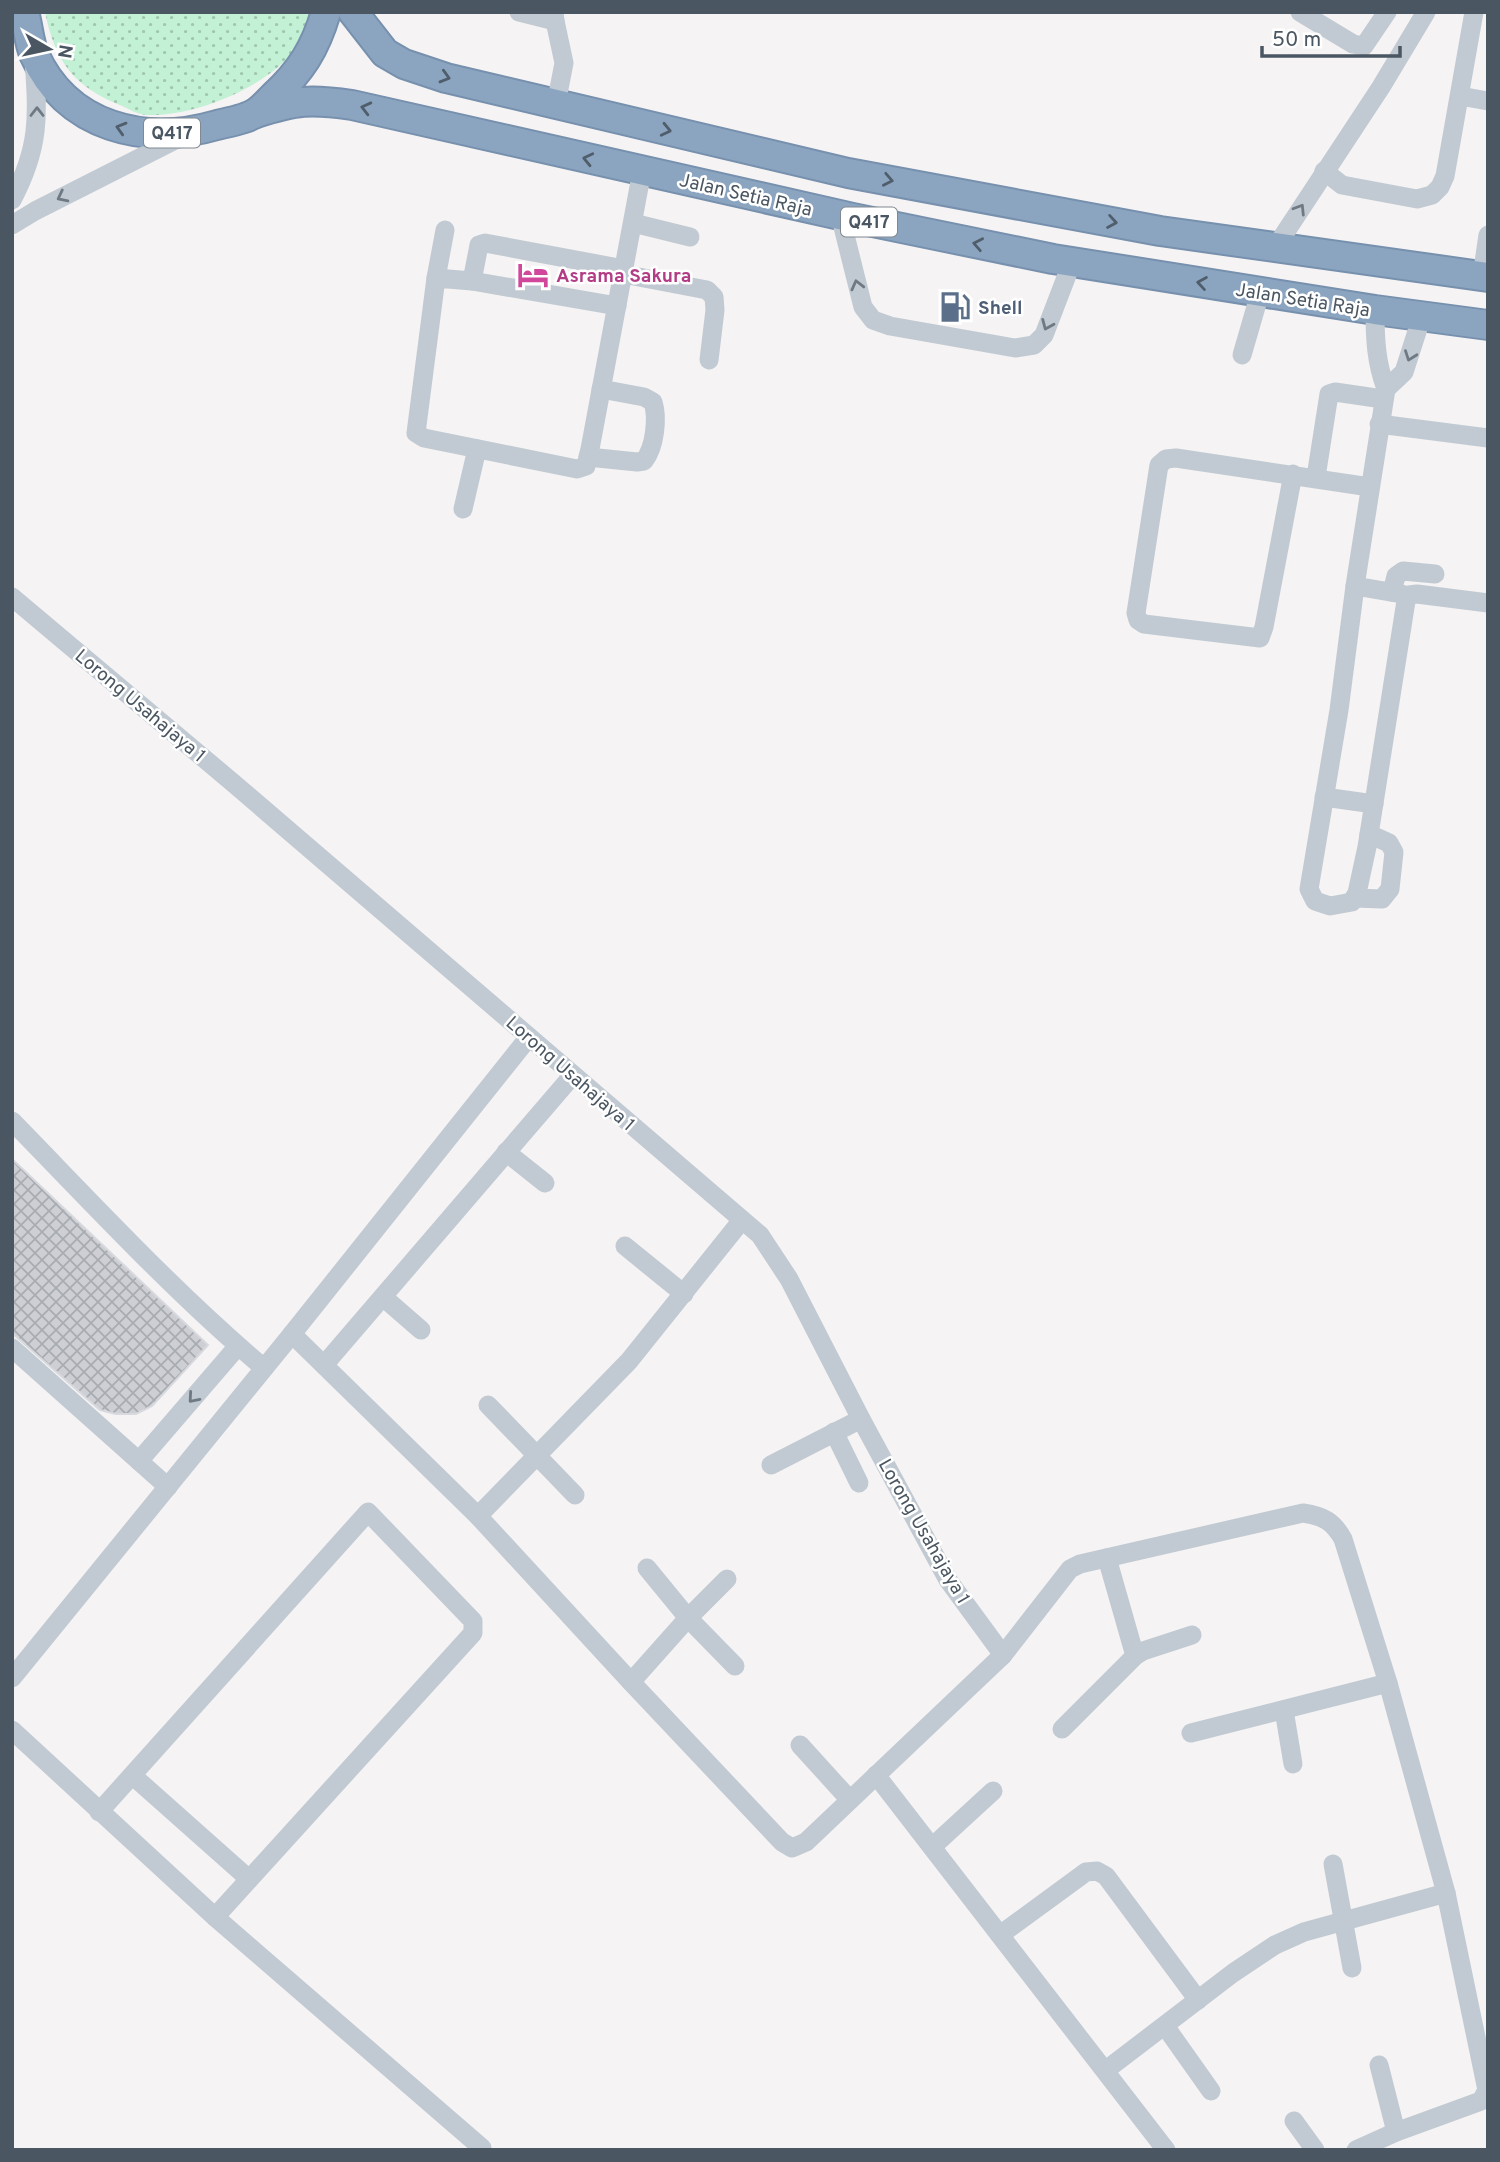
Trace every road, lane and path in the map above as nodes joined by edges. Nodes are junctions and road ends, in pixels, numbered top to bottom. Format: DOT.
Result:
graph roads {
  1 [pos="24,12"];
  2 [pos="326,12"];
  3 [pos="353,12"];
  4 [pos="519,12"];
  5 [pos="1300,12"];
  6 [pos="1387,12"];
  7 [pos="1426,12"];
  8 [pos="1474,12"];
  9 [pos="555,17"];
  10 [pos="34,53"];
  11 [pos="1460,96"];
  12 [pos="1488,101"];
  13 [pos="556,104"];
  14 [pos="256,113"];
  15 [pos="189,133"];
  16 [pos="642,171"];
  17 [pos="1324,171"];
  18 [pos="12,200"];
  19 [pos="840,215"];
  20 [pos="633,223"];
  21 [pos="12,225"];
  22 [pos="444,230"];
  23 [pos="1488,235"];
  24 [pos="690,237"];
  25 [pos="1275,248"];
  26 [pos="1072,262"];
  27 [pos="623,272"];
  28 [pos="1485,276"];
  29 [pos="436,278"];
  30 [pos="471,281"];
  31 [pos="1260,293"];
  32 [pos="617,306"];
  33 [pos="1375,310"];
  34 [pos="1422,316"];
  35 [pos="1488,325"];
  36 [pos="1242,355"];
  37 [pos="709,360"];
  38 [pos="601,389"];
  39 [pos="1385,394"];
  40 [pos="1379,424"];
  41 [pos="1488,438"];
  42 [pos="477,449"];
  43 [pos="588,457"];
  44 [pos="1293,474"];
  45 [pos="1316,477"];
  46 [pos="1370,487"];
  47 [pos="463,509"];
  48 [pos="1434,574"];
  49 [pos="1355,586"];
  50 [pos="1401,594"];
  51 [pos="12,597"];
  52 [pos="1488,603"];
  53 [pos="1324,797"];
  54 [pos="1374,804"];
  55 [pos="1369,834"];
  56 [pos="1354,898"];
  57 [pos="529,1037"];
  58 [pos="573,1075"];
  59 [pos="12,1121"];
  60 [pos="506,1152"];
  61 [pos="545,1183"];
  62 [pos="742,1220"];
  63 [pos="625,1246"];
  64 [pos="684,1294"];
  65 [pos="383,1297"];
  66 [pos="421,1330"];
  67 [pos="292,1334"];
  68 [pos="238,1346"];
  69 [pos="12,1348"];
  70 [pos="324,1366"];
  71 [pos="264,1368"];
  72 [pos="488,1405"];
  73 [pos="861,1419"];
  74 [pos="834,1432"];
  75 [pos="536,1456"];
  76 [pos="139,1461"];
  77 [pos="771,1465"];
  78 [pos="859,1483"];
  79 [pos="168,1487"];
  80 [pos="575,1495"];
  81 [pos="478,1516"];
  82 [pos="1107,1558"];
  83 [pos="647,1568"];
  84 [pos="727,1579"];
  85 [pos="688,1618"];
  86 [pos="1192,1635"];
  87 [pos="1003,1655"];
  88 [pos="1135,1656"];
  89 [pos="735,1666"];
  90 [pos="12,1678"];
  91 [pos="631,1682"];
  92 [pos="1388,1683"];
  93 [pos="1284,1710"];
  94 [pos="1062,1729"];
  95 [pos="12,1730"];
  96 [pos="1191,1733"];
  97 [pos="800,1745"];
  98 [pos="1293,1764"];
  99 [pos="876,1775"];
  100 [pos="133,1776"];
  101 [pos="993,1791"];
  102 [pos="850,1800"];
  103 [pos="99,1812"];
  104 [pos="932,1847"];
  105 [pos="1332,1864"];
  106 [pos="248,1879"];
  107 [pos="1446,1893"];
  108 [pos="215,1917"];
  109 [pos="1342,1921"];
  110 [pos="1000,1935"];
  111 [pos="1352,1968"];
  112 [pos="1198,2000"];
  113 [pos="1165,2026"];
  114 [pos="1378,2065"];
  115 [pos="1106,2070"];
  116 [pos="1211,2091"];
  117 [pos="1294,2121"];
  118 [pos="1396,2132"];
  119 [pos="482,2148"];
  120 [pos="1166,2150"];
  121 [pos="1315,2150"];
  122 [pos="1356,2150"];
  1 -- 10 [label="highway, Jalan Setia Raja / Q417"];
  2 -- 14 [label="highway, Jalan Setia Raja / Q417"];
  3 -- 13 [label="highway, Q417, one-way"];
  4 -- 9 [label="street"];
  5 -- 6 [label="street"];
  7 -- 17 [label="street"];
  8 -- 11 [label="street"];
  9 -- 13 [label="street"];
  15 -- 10 [label="highway, Jalan Setia Raja / Q417, one-way"];
  18 -- 10 [label="street, one-way"];
  11 -- 12 [label="street"];
  11 -- 17 [label="street"];
  13 -- 25 [label="highway, Q417, one-way"];
  14 -- 15 [label="highway, Jalan Setia Raja / Q417"];
  16 -- 14 [label="highway, Jalan Setia Raja / Q417, one-way"];
  15 -- 21 [label="street, one-way"];
  16 -- 19 [label="highway, Jalan Setia Raja / Q417"];
  16 -- 20 [label="street"];
  25 -- 17 [label="street, one-way"];
  26 -- 19 [label="highway, Jalan Setia Raja / Q417, one-way"];
  26 -- 19 [label="street, one-way"];
  20 -- 24 [label="street"];
  20 -- 27 [label="street"];
  22 -- 29 [label="street"];
  23 -- 28 [label="street"];
  25 -- 28 [label="highway, Q417"];
  31 -- 26 [label="highway, Jalan Setia Raja / Q417, one-way"];
  27 -- 30 [label="street"];
  27 -- 32 [label="street"];
  27 -- 37 [label="street"];
  29 -- 30 [label="street"];
  29 -- 42 [label="street"];
  30 -- 32 [label="street"];
  31 -- 33 [label="highway, Jalan Setia Raja / Q417"];
  31 -- 36 [label="street"];
  32 -- 38 [label="street"];
  33 -- 34 [label="highway, Jalan Setia Raja / Q417"];
  33 -- 39 [label="street"];
  34 -- 35 [label="highway, Jalan Setia Raja / Q417"];
  34 -- 39 [label="street, one-way"];
  38 -- 43 [label="street"];
  38 -- 43 [label="street"];
  39 -- 40 [label="street"];
  39 -- 45 [label="street"];
  40 -- 41 [label="street"];
  40 -- 46 [label="street"];
  42 -- 43 [label="street"];
  42 -- 47 [label="street"];
  44 -- 44 [label="street"];
  44 -- 45 [label="street"];
  45 -- 46 [label="street"];
  46 -- 49 [label="street"];
  48 -- 50 [label="street"];
  49 -- 50 [label="street"];
  49 -- 53 [label="street"];
  50 -- 52 [label="street"];
  50 -- 54 [label="street"];
  51 -- 57 [label="street, Lorong Usahajaya 1"];
  53 -- 54 [label="street"];
  53 -- 56 [label="street"];
  54 -- 55 [label="street"];
  55 -- 56 [label="street"];
  55 -- 56 [label="street"];
  57 -- 58 [label="street, Lorong Usahajaya 1"];
  57 -- 67 [label="street"];
  58 -- 60 [label="street"];
  58 -- 62 [label="street, Lorong Usahajaya 1"];
  59 -- 68 [label="street"];
  60 -- 61 [label="street"];
  60 -- 65 [label="street"];
  62 -- 64 [label="street"];
  62 -- 73 [label="street, Lorong Usahajaya 1"];
  63 -- 64 [label="street"];
  64 -- 75 [label="street"];
  65 -- 66 [label="street"];
  65 -- 70 [label="street"];
  67 -- 70 [label="street"];
  67 -- 71 [label="street"];
  68 -- 71 [label="street"];
  68 -- 76 [label="street, one-way"];
  69 -- 76 [label="street"];
  70 -- 81 [label="street"];
  71 -- 79 [label="street"];
  72 -- 75 [label="street"];
  73 -- 74 [label="street"];
  73 -- 87 [label="street, Lorong Usahajaya 1"];
  74 -- 77 [label="street"];
  74 -- 78 [label="street"];
  75 -- 80 [label="street"];
  75 -- 81 [label="street"];
  76 -- 79 [label="street"];
  79 -- 90 [label="street"];
  81 -- 91 [label="street"];
  82 -- 87 [label="street"];
  82 -- 88 [label="street"];
  82 -- 92 [label="street"];
  83 -- 85 [label="street"];
  84 -- 85 [label="street"];
  85 -- 89 [label="street"];
  85 -- 91 [label="street"];
  86 -- 88 [label="street"];
  87 -- 99 [label="street"];
  88 -- 94 [label="street"];
  91 -- 102 [label="street"];
  92 -- 93 [label="street"];
  92 -- 107 [label="street"];
  93 -- 96 [label="street"];
  93 -- 98 [label="street"];
  95 -- 103 [label="street"];
  97 -- 102 [label="street"];
  99 -- 102 [label="street"];
  99 -- 104 [label="street"];
  100 -- 103 [label="street"];
  100 -- 106 [label="street"];
  100 -- 106 [label="street"];
  101 -- 104 [label="street"];
  103 -- 108 [label="street"];
  104 -- 110 [label="street"];
  105 -- 109 [label="street"];
  106 -- 108 [label="street"];
  107 -- 109 [label="street"];
  107 -- 118 [label="street"];
  108 -- 119 [label="street"];
  109 -- 111 [label="street"];
  109 -- 112 [label="street"];
  110 -- 112 [label="street"];
  110 -- 115 [label="street"];
  112 -- 113 [label="street"];
  113 -- 115 [label="street"];
  113 -- 116 [label="street"];
  114 -- 118 [label="street"];
  115 -- 120 [label="street"];
  117 -- 121 [label="street"];
  118 -- 122 [label="street"];
}
